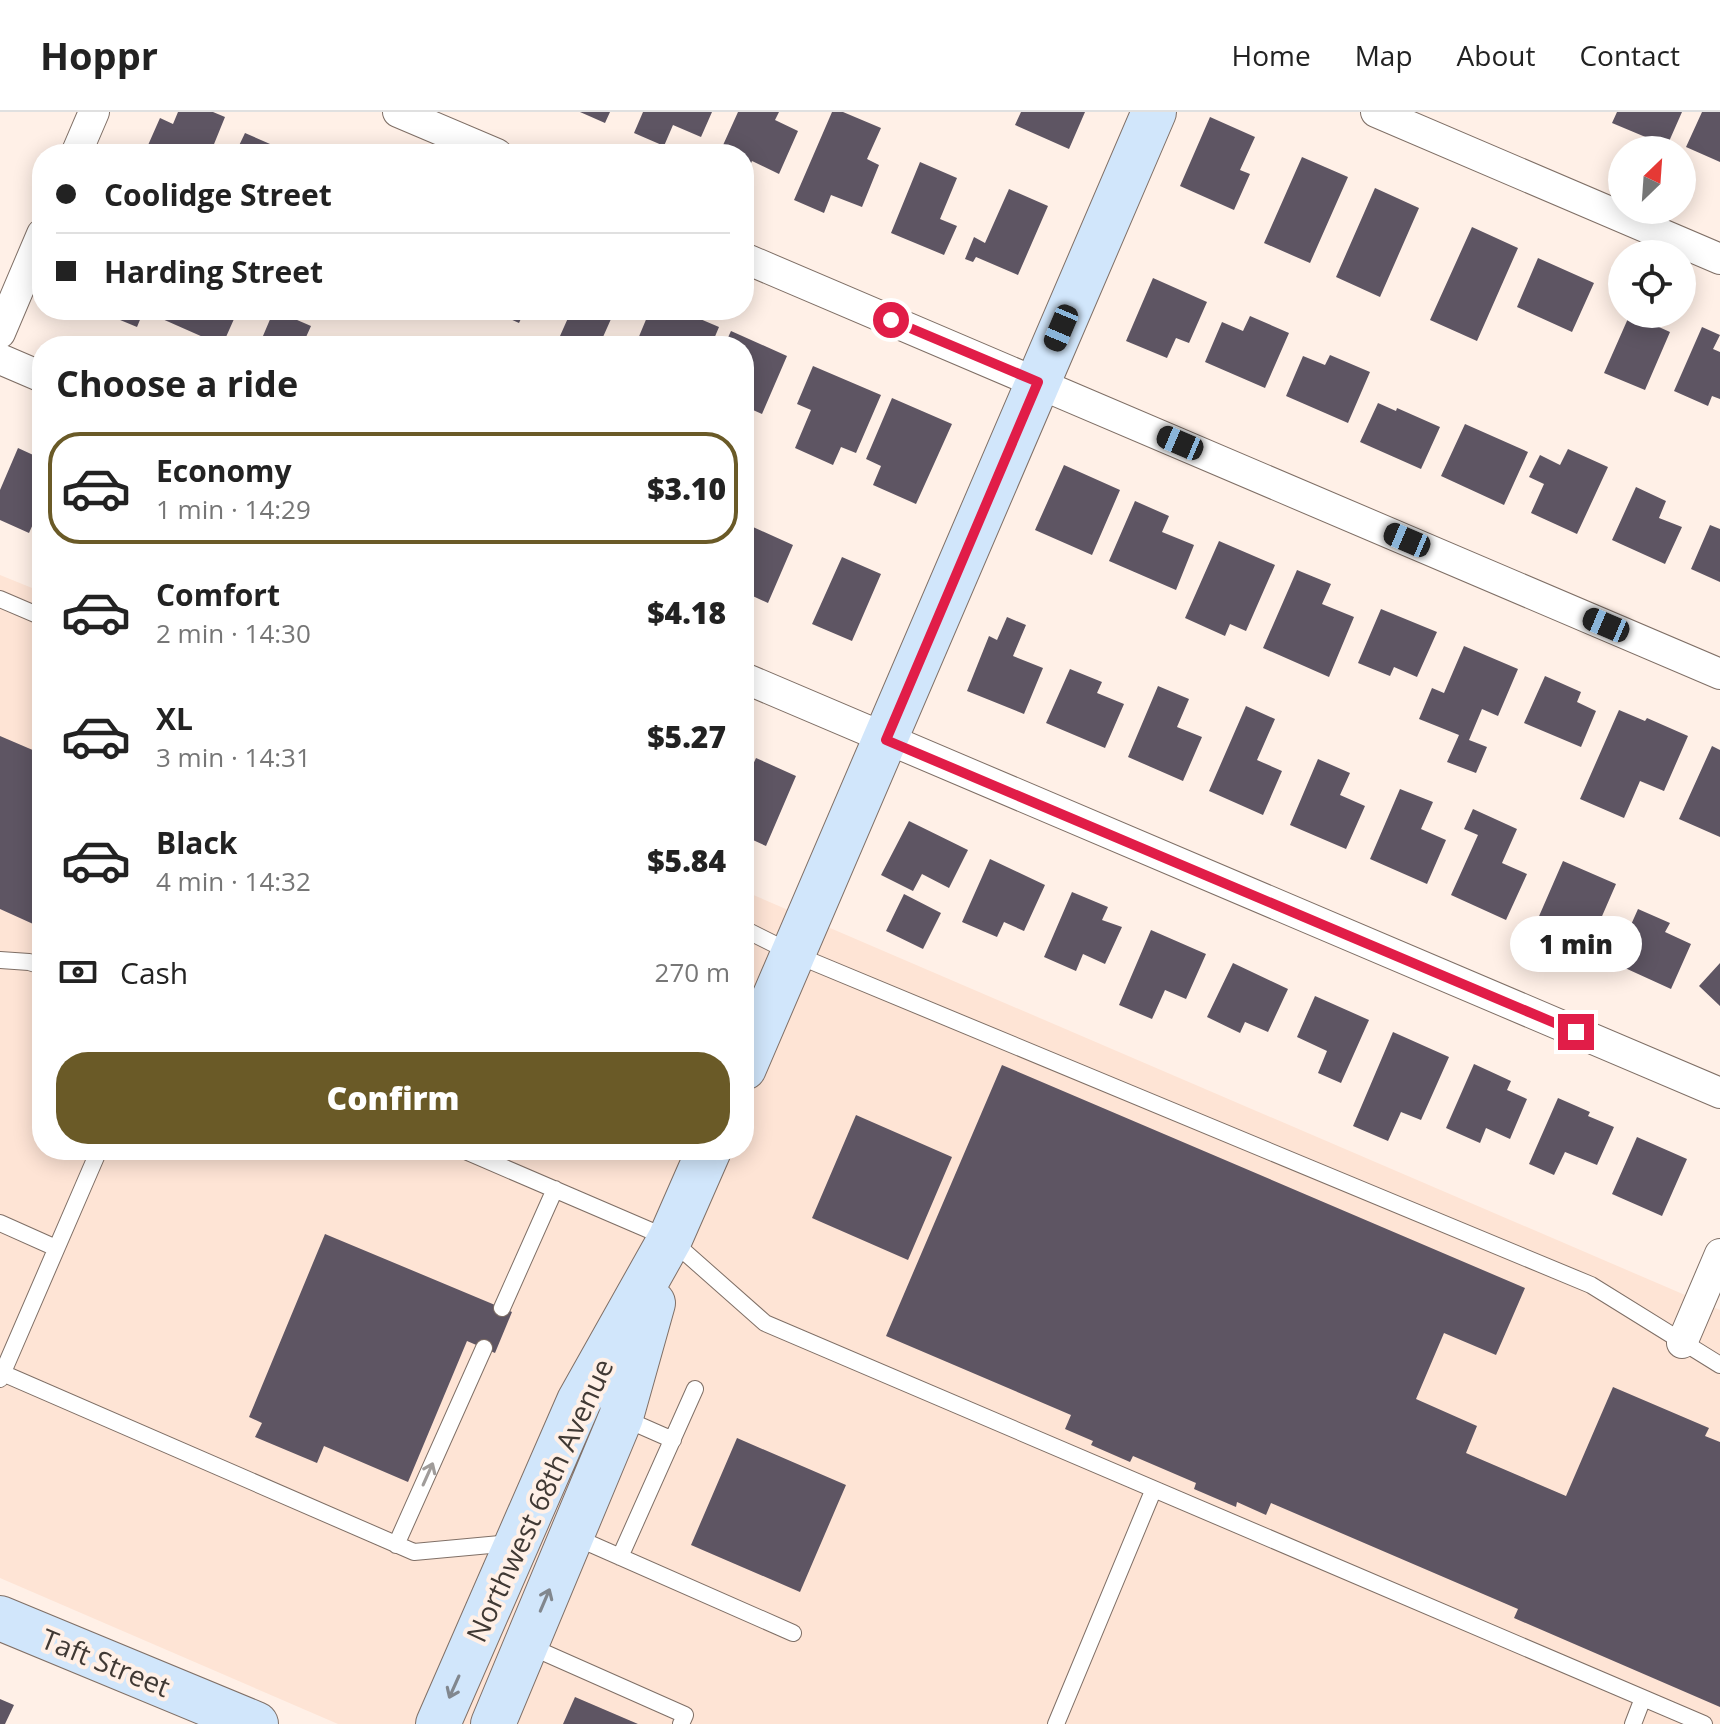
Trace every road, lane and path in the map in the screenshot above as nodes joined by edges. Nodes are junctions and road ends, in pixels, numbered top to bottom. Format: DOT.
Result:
graph roads {
  1 [pos="94,112"];
  2 [pos="398,112"];
  3 [pos="1154,112"];
  4 [pos="1376,112"];
  5 [pos="80,144"];
  6 [pos="473,144"];
  7 [pos="32,258"];
  8 [pos="1720,259"];
  9 [pos="754,262"];
  10 [pos="0,333"];
  11 [pos="0,359"];
  12 [pos="32,373"];
  13 [pos="1038,382"];
  14 [pos="0,599"];
  15 [pos="32,613"];
  16 [pos="1720,674"];
  17 [pos="754,682"];
  18 [pos="886,740"];
  19 [pos="754,934"];
  20 [pos="794,954"];
  21 [pos="0,960"];
  22 [pos="32,963"];
  23 [pos="754,1045"];
  24 [pos="1720,1093"];
  25 [pos="95,1160"];
  26 [pos="487,1160"];
  27 [pos="705,1160"];
  28 [pos="555,1189"];
  29 [pos="0,1223"];
  30 [pos="670,1239"];
  31 [pos="56,1248"];
  32 [pos="1720,1254"];
  33 [pos="502,1308"];
  34 [pos="1682,1343"];
  35 [pos="484,1348"];
  36 [pos="1720,1365"];
  37 [pos="1,1375"];
  38 [pos="695,1389"];
  39 [pos="621,1417"];
  40 [pos="673,1440"];
  41 [pos="1153,1491"];
  42 [pos="572,1536"];
  43 [pos="517,1543"];
  44 [pos="396,1545"];
  45 [pos="620,1557"];
  46 [pos="0,1618"];
  47 [pos="793,1633"];
  48 [pos="527,1645"];
  49 [pos="1643,1698"];
  50 [pos="245,1722"];
  51 [pos="438,1724"];
  52 [pos="493,1724"];
  53 [pos="681,1724"];
  54 [pos="1056,1724"];
  55 [pos="1633,1724"];
  56 [pos="1704,1724"];
  1 -- 5 [label="street"];
  2 -- 6 [label="street"];
  3 -- 13 [label="street"];
  4 -- 8 [label="street"];
  7 -- 10 [label="street"];
  9 -- 13 [label="street"];
  11 -- 12 [label="street"];
  13 -- 16 [label="street"];
  13 -- 18 [label="street"];
  14 -- 15 [label="lane"];
  17 -- 18 [label="street"];
  18 -- 20 [label="street"];
  18 -- 24 [label="street"];
  19 -- 20 [label="lane"];
  20 -- 23 [label="street"];
  20 -- 34 [label="lane"];
  21 -- 22 [label="lane"];
  25 -- 31 [label="lane"];
  26 -- 28 [label="lane"];
  27 -- 30 [label="street, Northwest 68th Avenue"];
  28 -- 30 [label="lane"];
  28 -- 33 [label="lane"];
  29 -- 31 [label="lane"];
  30 -- 39 [label="street, Northwest 68th Avenue"];
  30 -- 41 [label="lane"];
  30 -- 43 [label="street, Northwest 68th Avenue"];
  31 -- 37 [label="lane"];
  32 -- 34 [label="street"];
  34 -- 36 [label="lane"];
  44 -- 35 [label="lane, one-way"];
  37 -- 44 [label="lane"];
  38 -- 40 [label="lane"];
  39 -- 40 [label="lane"];
  39 -- 42 [label="street, Northwest 68th Avenue"];
  40 -- 45 [label="lane"];
  41 -- 49 [label="lane"];
  41 -- 54 [label="lane"];
  42 -- 45 [label="lane"];
  48 -- 42 [label="street, Northwest 68th Avenue, one-way"];
  43 -- 44 [label="lane"];
  43 -- 51 [label="street, Northwest 68th Avenue, one-way"];
  45 -- 47 [label="lane"];
  46 -- 50 [label="street, Taft Street"];
  48 -- 52 [label="street, Northwest 68th Avenue"];
  48 -- 53 [label="lane"];
  49 -- 55 [label="lane"];
  49 -- 56 [label="lane"];
}
